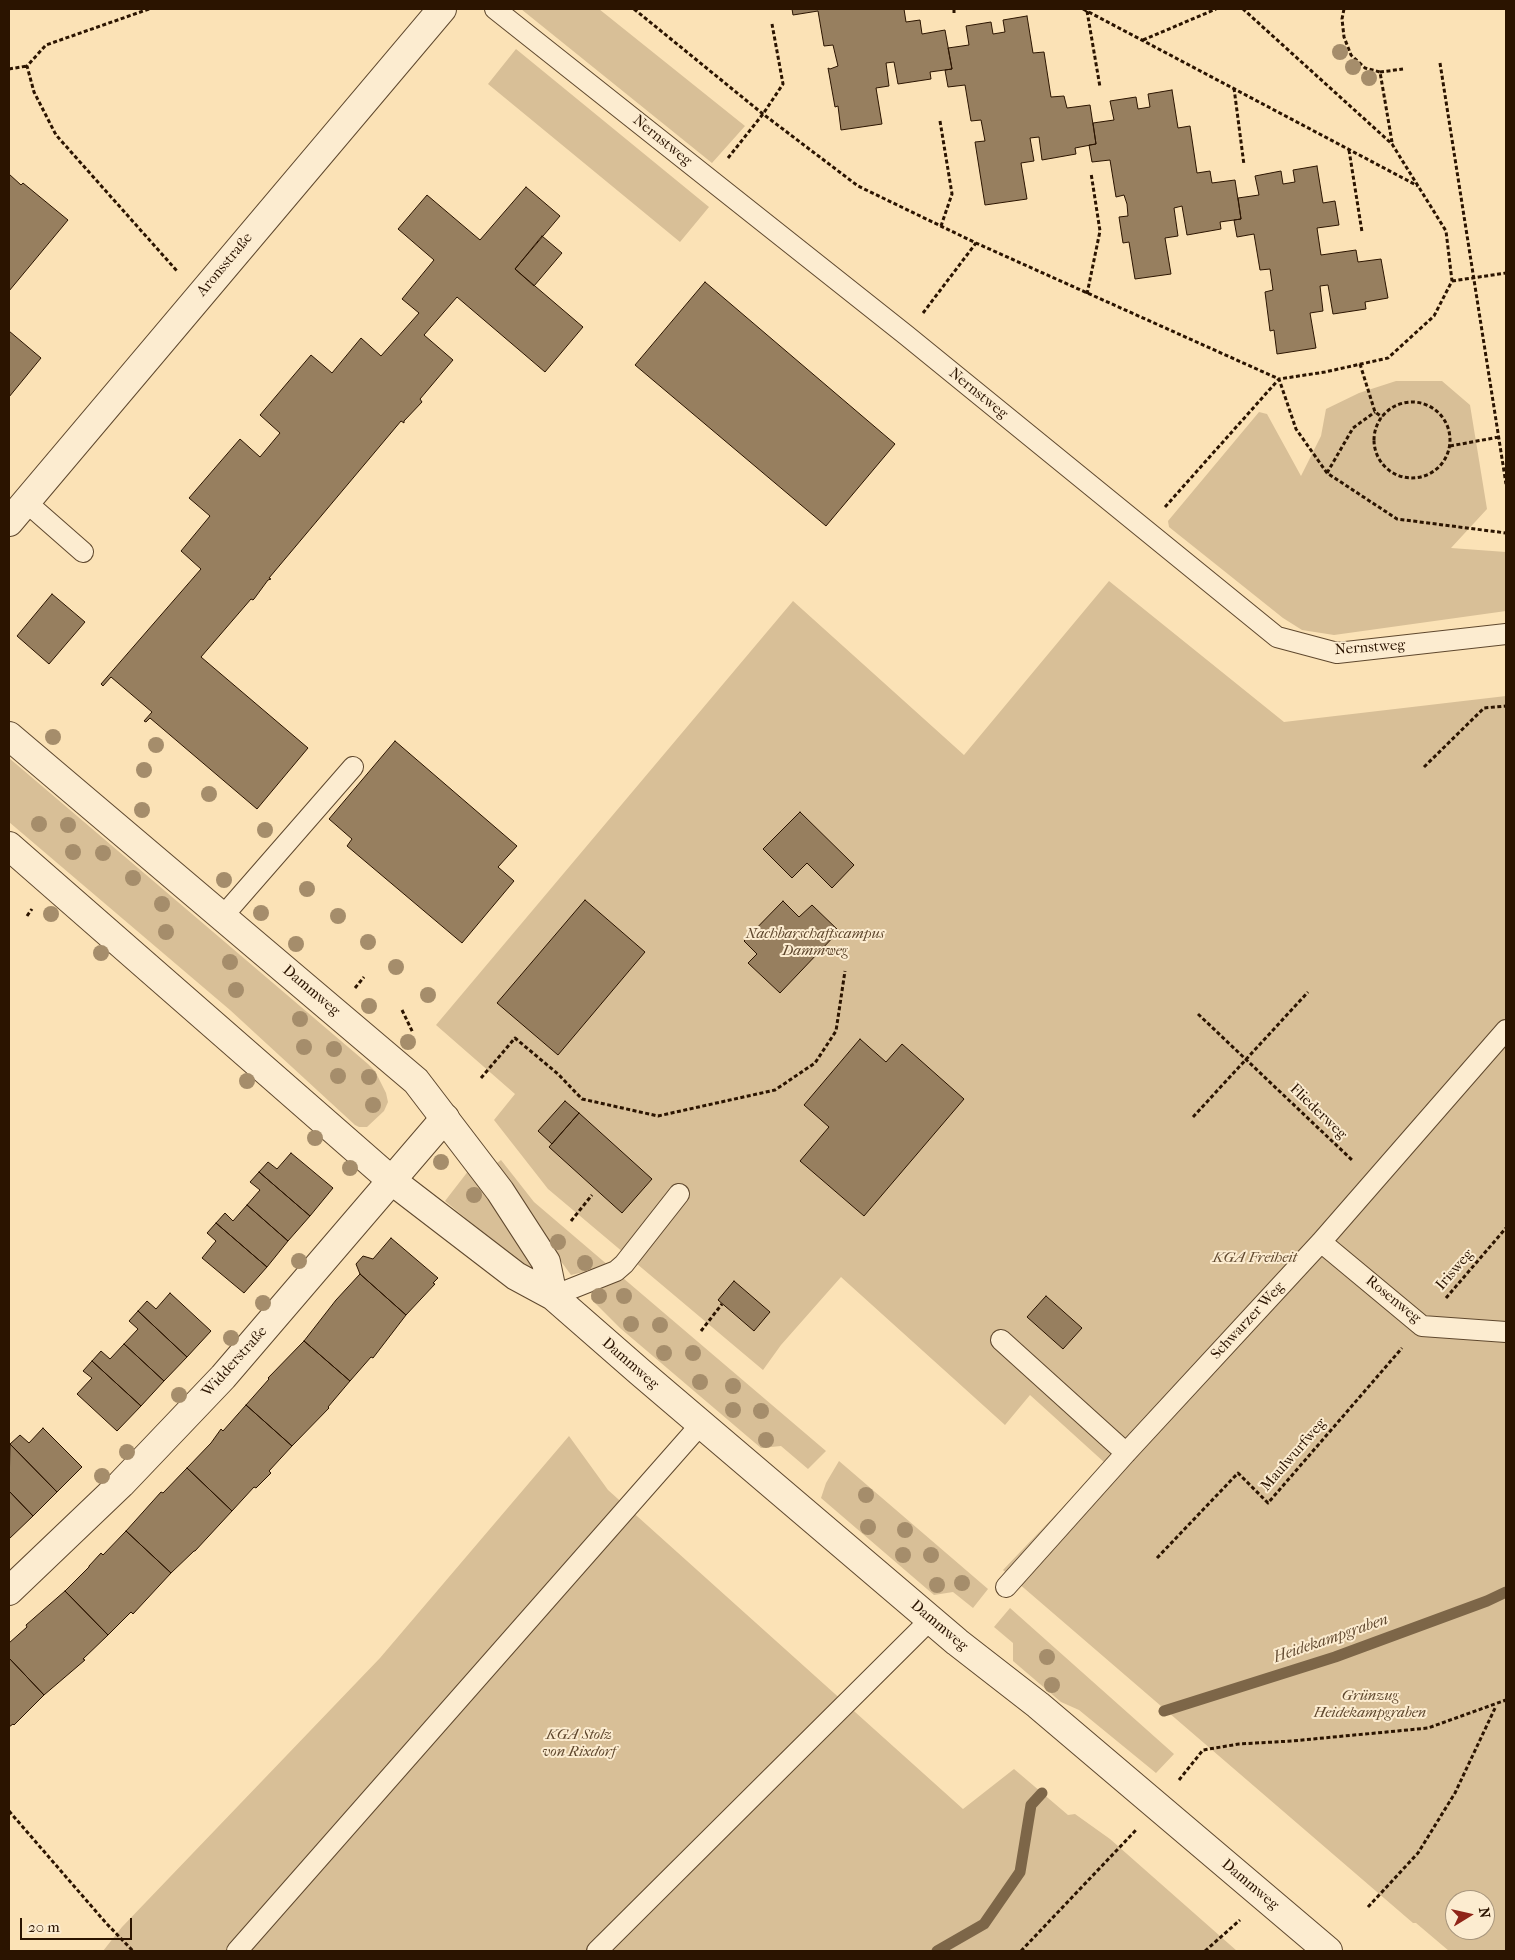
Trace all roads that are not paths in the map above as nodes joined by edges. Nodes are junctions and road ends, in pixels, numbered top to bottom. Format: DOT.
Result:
graph roads {
  1 [pos="442,9"];
  2 [pos="496,9"];
  3 [pos="17,512"];
  4 [pos="83,552"];
  5 [pos="1506,634"];
  6 [pos="9,736"];
  7 [pos="353,767"];
  8 [pos="9,846"];
  9 [pos="223,916"];
  10 [pos="1506,1030"];
  11 [pos="445,1118"];
  12 [pos="391,1180"];
  13 [pos="680,1194"];
  14 [pos="1321,1242"];
  15 [pos="553,1296"];
  16 [pos="1506,1332"];
  17 [pos="1001,1340"];
  18 [pos="701,1424"];
  19 [pos="1126,1453"];
  20 [pos="1006,1587"];
  21 [pos="9,1591"];
  22 [pos="931,1618"];
  23 [pos="237,1951"];
  24 [pos="597,1951"];
  25 [pos="1328,1951"];
  1 -- 3 [label="street, Aronsstraße"];
  2 -- 5 [label="lane, Nernstweg"];
  3 -- 4 [label="lane"];
  6 -- 9 [label="street, Dammweg"];
  7 -- 9 [label="lane"];
  8 -- 12 [label="street, Dammweg"];
  9 -- 11 [label="street, Dammweg"];
  10 -- 14 [label="lane, Schwarzer Weg"];
  11 -- 12 [label="street, Widderstraße"];
  11 -- 15 [label="street, Dammweg"];
  12 -- 15 [label="street, Dammweg"];
  12 -- 21 [label="street, Widderstraße"];
  13 -- 15 [label="lane"];
  14 -- 16 [label="lane, Rosenweg"];
  14 -- 19 [label="lane, Schwarzer Weg"];
  15 -- 18 [label="street, Dammweg"];
  17 -- 19 [label="lane"];
  18 -- 22 [label="street, Dammweg"];
  18 -- 23 [label="lane"];
  19 -- 20 [label="lane, Schwarzer Weg"];
  22 -- 24 [label="lane"];
  22 -- 25 [label="street, Dammweg"];
}
